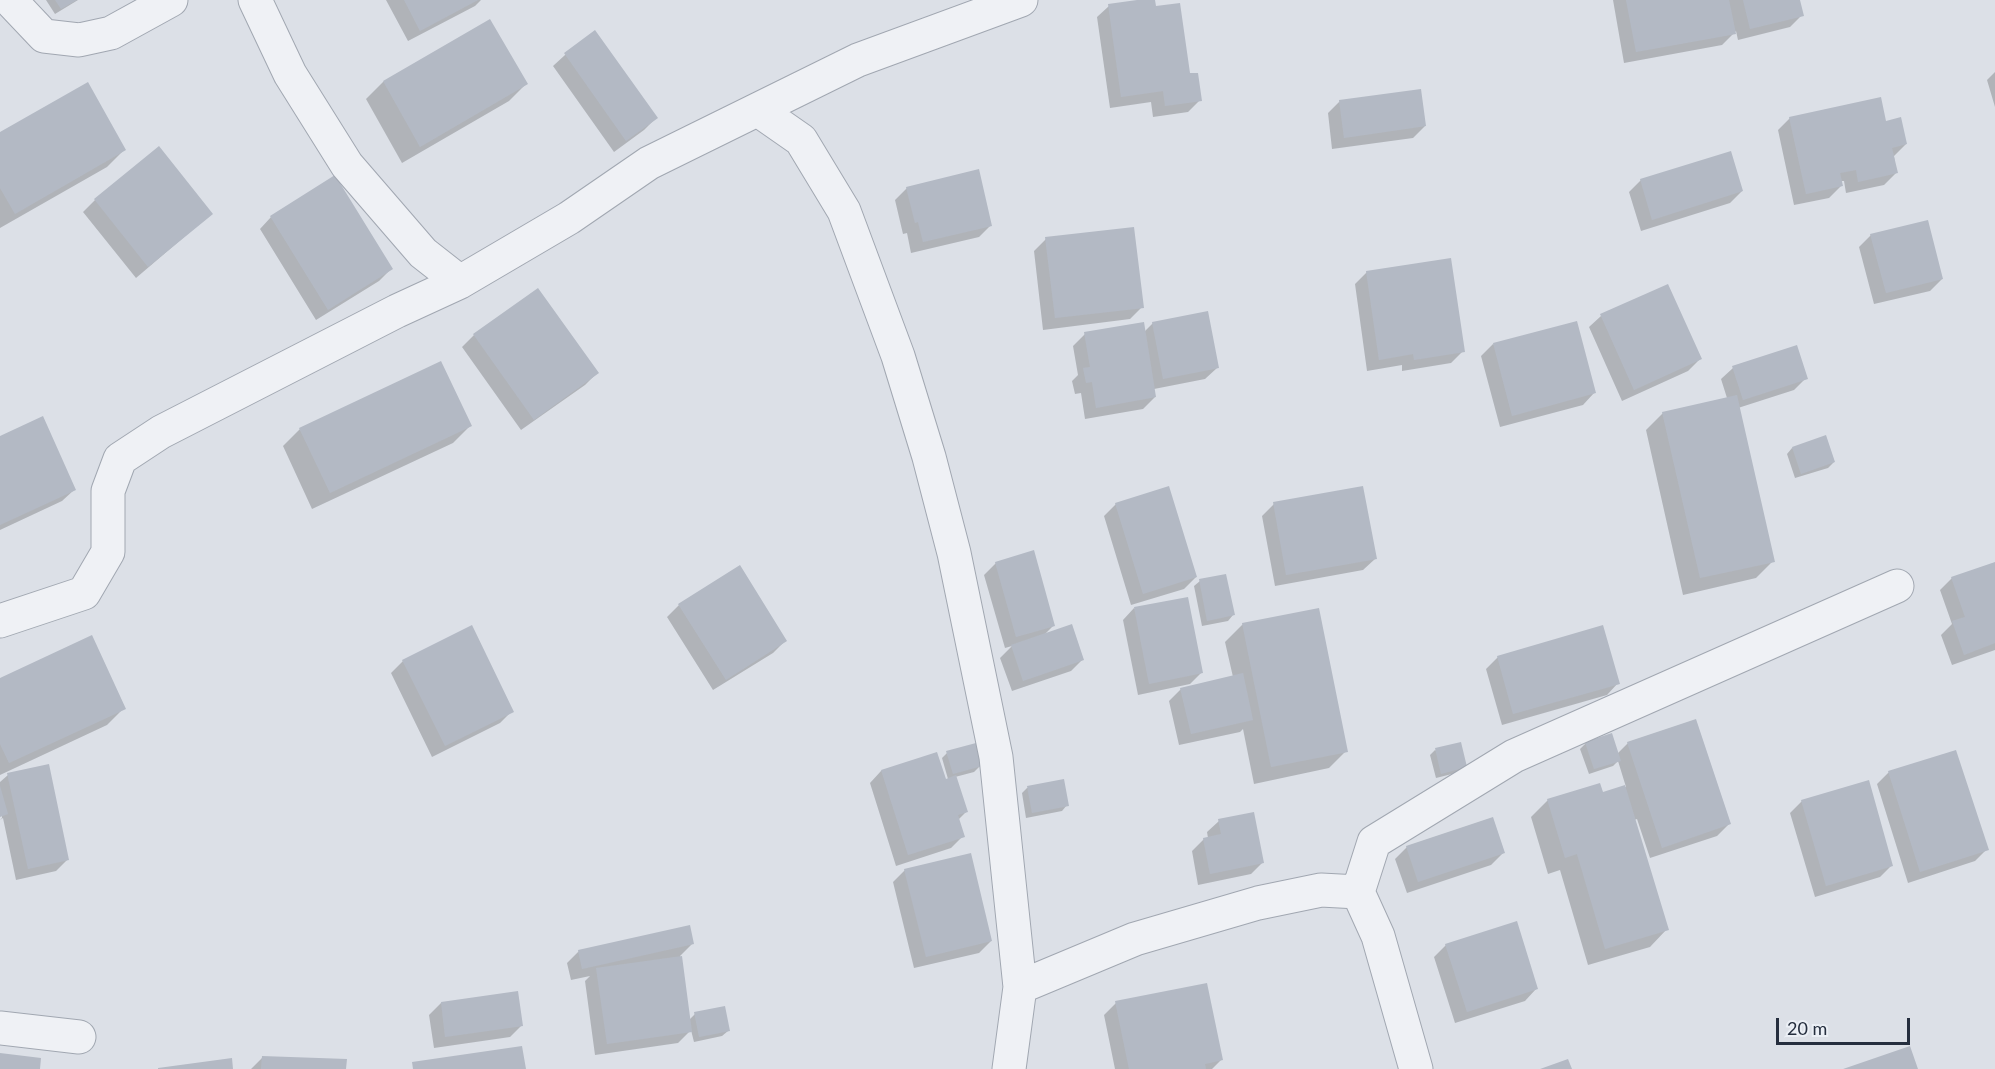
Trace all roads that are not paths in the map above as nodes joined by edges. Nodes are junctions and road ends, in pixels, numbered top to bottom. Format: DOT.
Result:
graph roads {
  1 [pos="10,0"];
  2 [pos="171,0"];
  3 [pos="256,0"];
  4 [pos="1021,0"];
  5 [pos="758,110"];
  6 [pos="460,282"];
  7 [pos="1897,586"];
  8 [pos="0,621"];
  9 [pos="1358,892"];
  10 [pos="1020,987"];
  11 [pos="0,1028"];
  12 [pos="80,1037"];
  13 [pos="1009,1069"];
  14 [pos="1416,1069"];
  1 -- 2 [label="street"];
  3 -- 6 [label="street"];
  4 -- 5 [label="street"];
  5 -- 6 [label="street"];
  5 -- 10 [label="street"];
  6 -- 8 [label="street"];
  7 -- 9 [label="street"];
  9 -- 10 [label="street"];
  9 -- 14 [label="street"];
  10 -- 13 [label="street"];
  11 -- 12 [label="street"];
}
